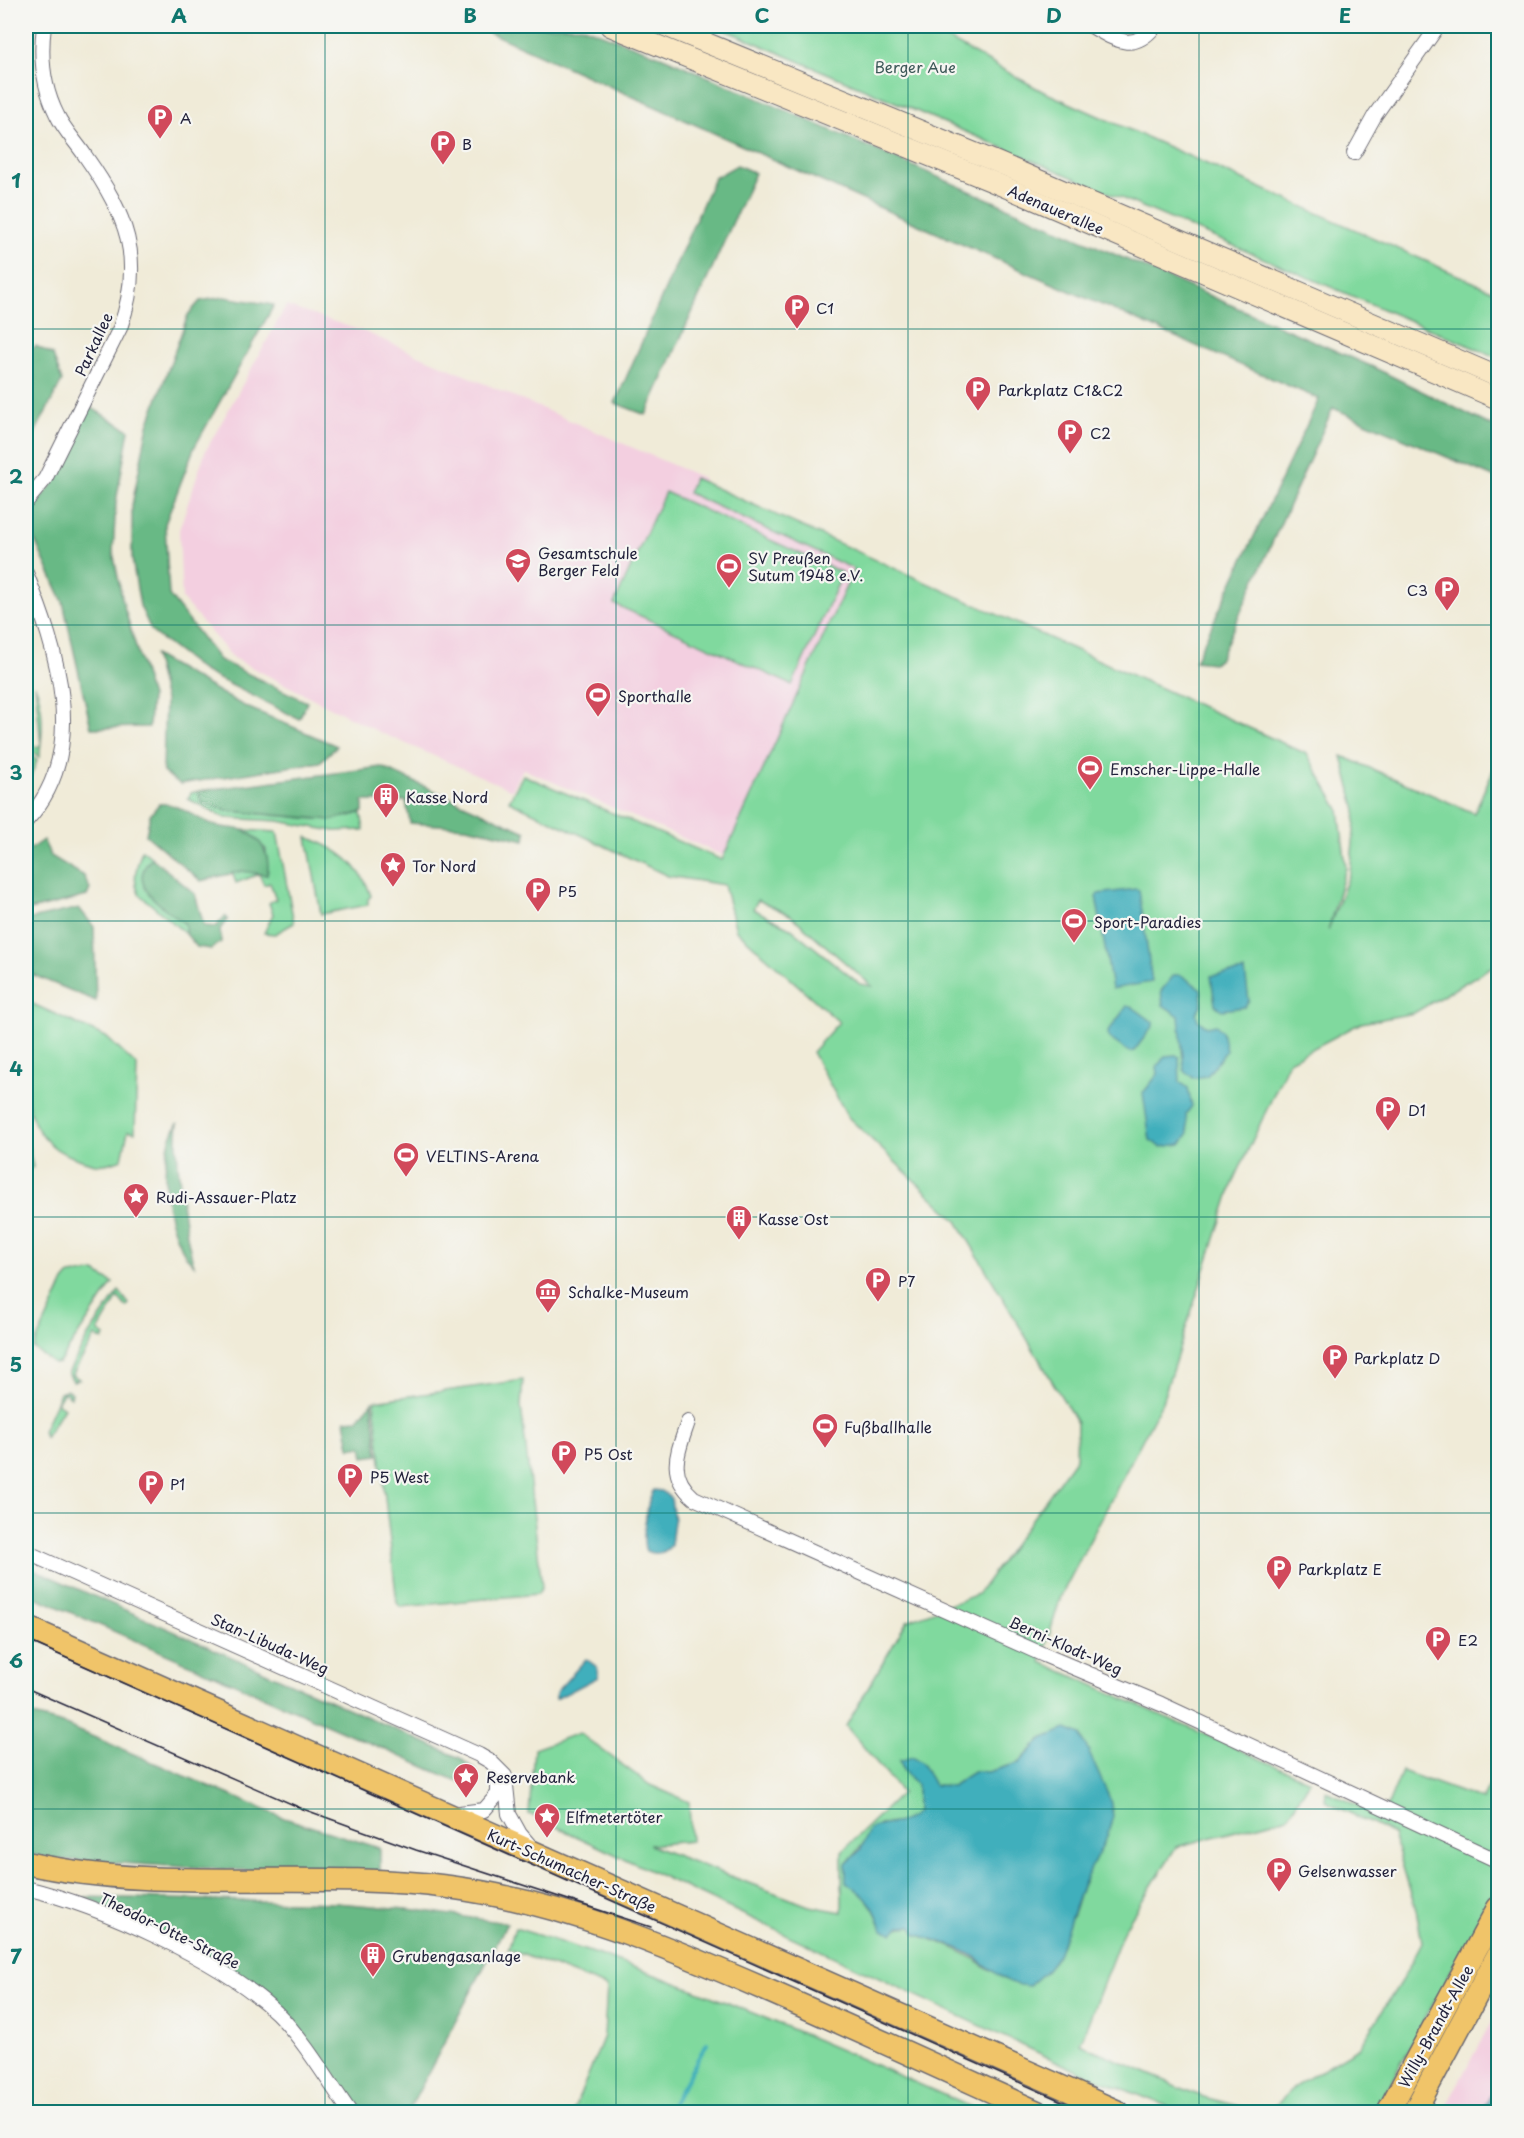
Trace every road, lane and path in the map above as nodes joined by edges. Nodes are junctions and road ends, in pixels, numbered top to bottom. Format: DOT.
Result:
graph roads {
  1 [pos="44,26"];
  2 [pos="610,26"];
  3 [pos="665,26"];
  4 [pos="1091,26"];
  5 [pos="1155,26"];
  6 [pos="1438,26"];
  7 [pos="1354,153"];
  8 [pos="1498,377"];
  9 [pos="1498,399"];
  10 [pos="26,502"];
  11 [pos="26,573"];
  12 [pos="26,821"];
  13 [pos="688,1422"];
  14 [pos="26,1552"];
  15 [pos="26,1627"];
  16 [pos="498,1769"];
  17 [pos="444,1814"];
  18 [pos="539,1855"];
  19 [pos="1498,1861"];
  20 [pos="26,1863"];
  21 [pos="26,1888"];
  22 [pos="1498,1908"];
  23 [pos="1498,1955"];
  24 [pos="350,2112"];
  25 [pos="1037,2112"];
  26 [pos="1118,2112"];
  27 [pos="1388,2112"];
  28 [pos="1414,2112"];
  1 -- 10 [label="street, Parkallee"];
  2 -- 9 [label="main road, Adenauerallee"];
  3 -- 8 [label="main road, Adenauerallee"];
  4 -- 5 [label="street"];
  6 -- 7 [label="street"];
  11 -- 12 [label="street"];
  13 -- 19 [label="street, Berni-Klodt-Weg"];
  14 -- 16 [label="street, Stan-Libuda-Weg"];
  15 -- 17 [label="main road, Kurt-Schumacher-Straße"];
  16 -- 17 [label="street"];
  16 -- 18 [label="street"];
  17 -- 18 [label="main road, Kurt-Schumacher-Straße"];
  18 -- 26 [label="main road, Kurt-Schumacher-Straße"];
  20 -- 25 [label="main road"];
  21 -- 24 [label="street, Theodor-Otte-Straße"];
  22 -- 27 [label="main road, Willy-Brandt-Allee"];
  23 -- 28 [label="main road, Willy-Brandt-Allee"];
}
